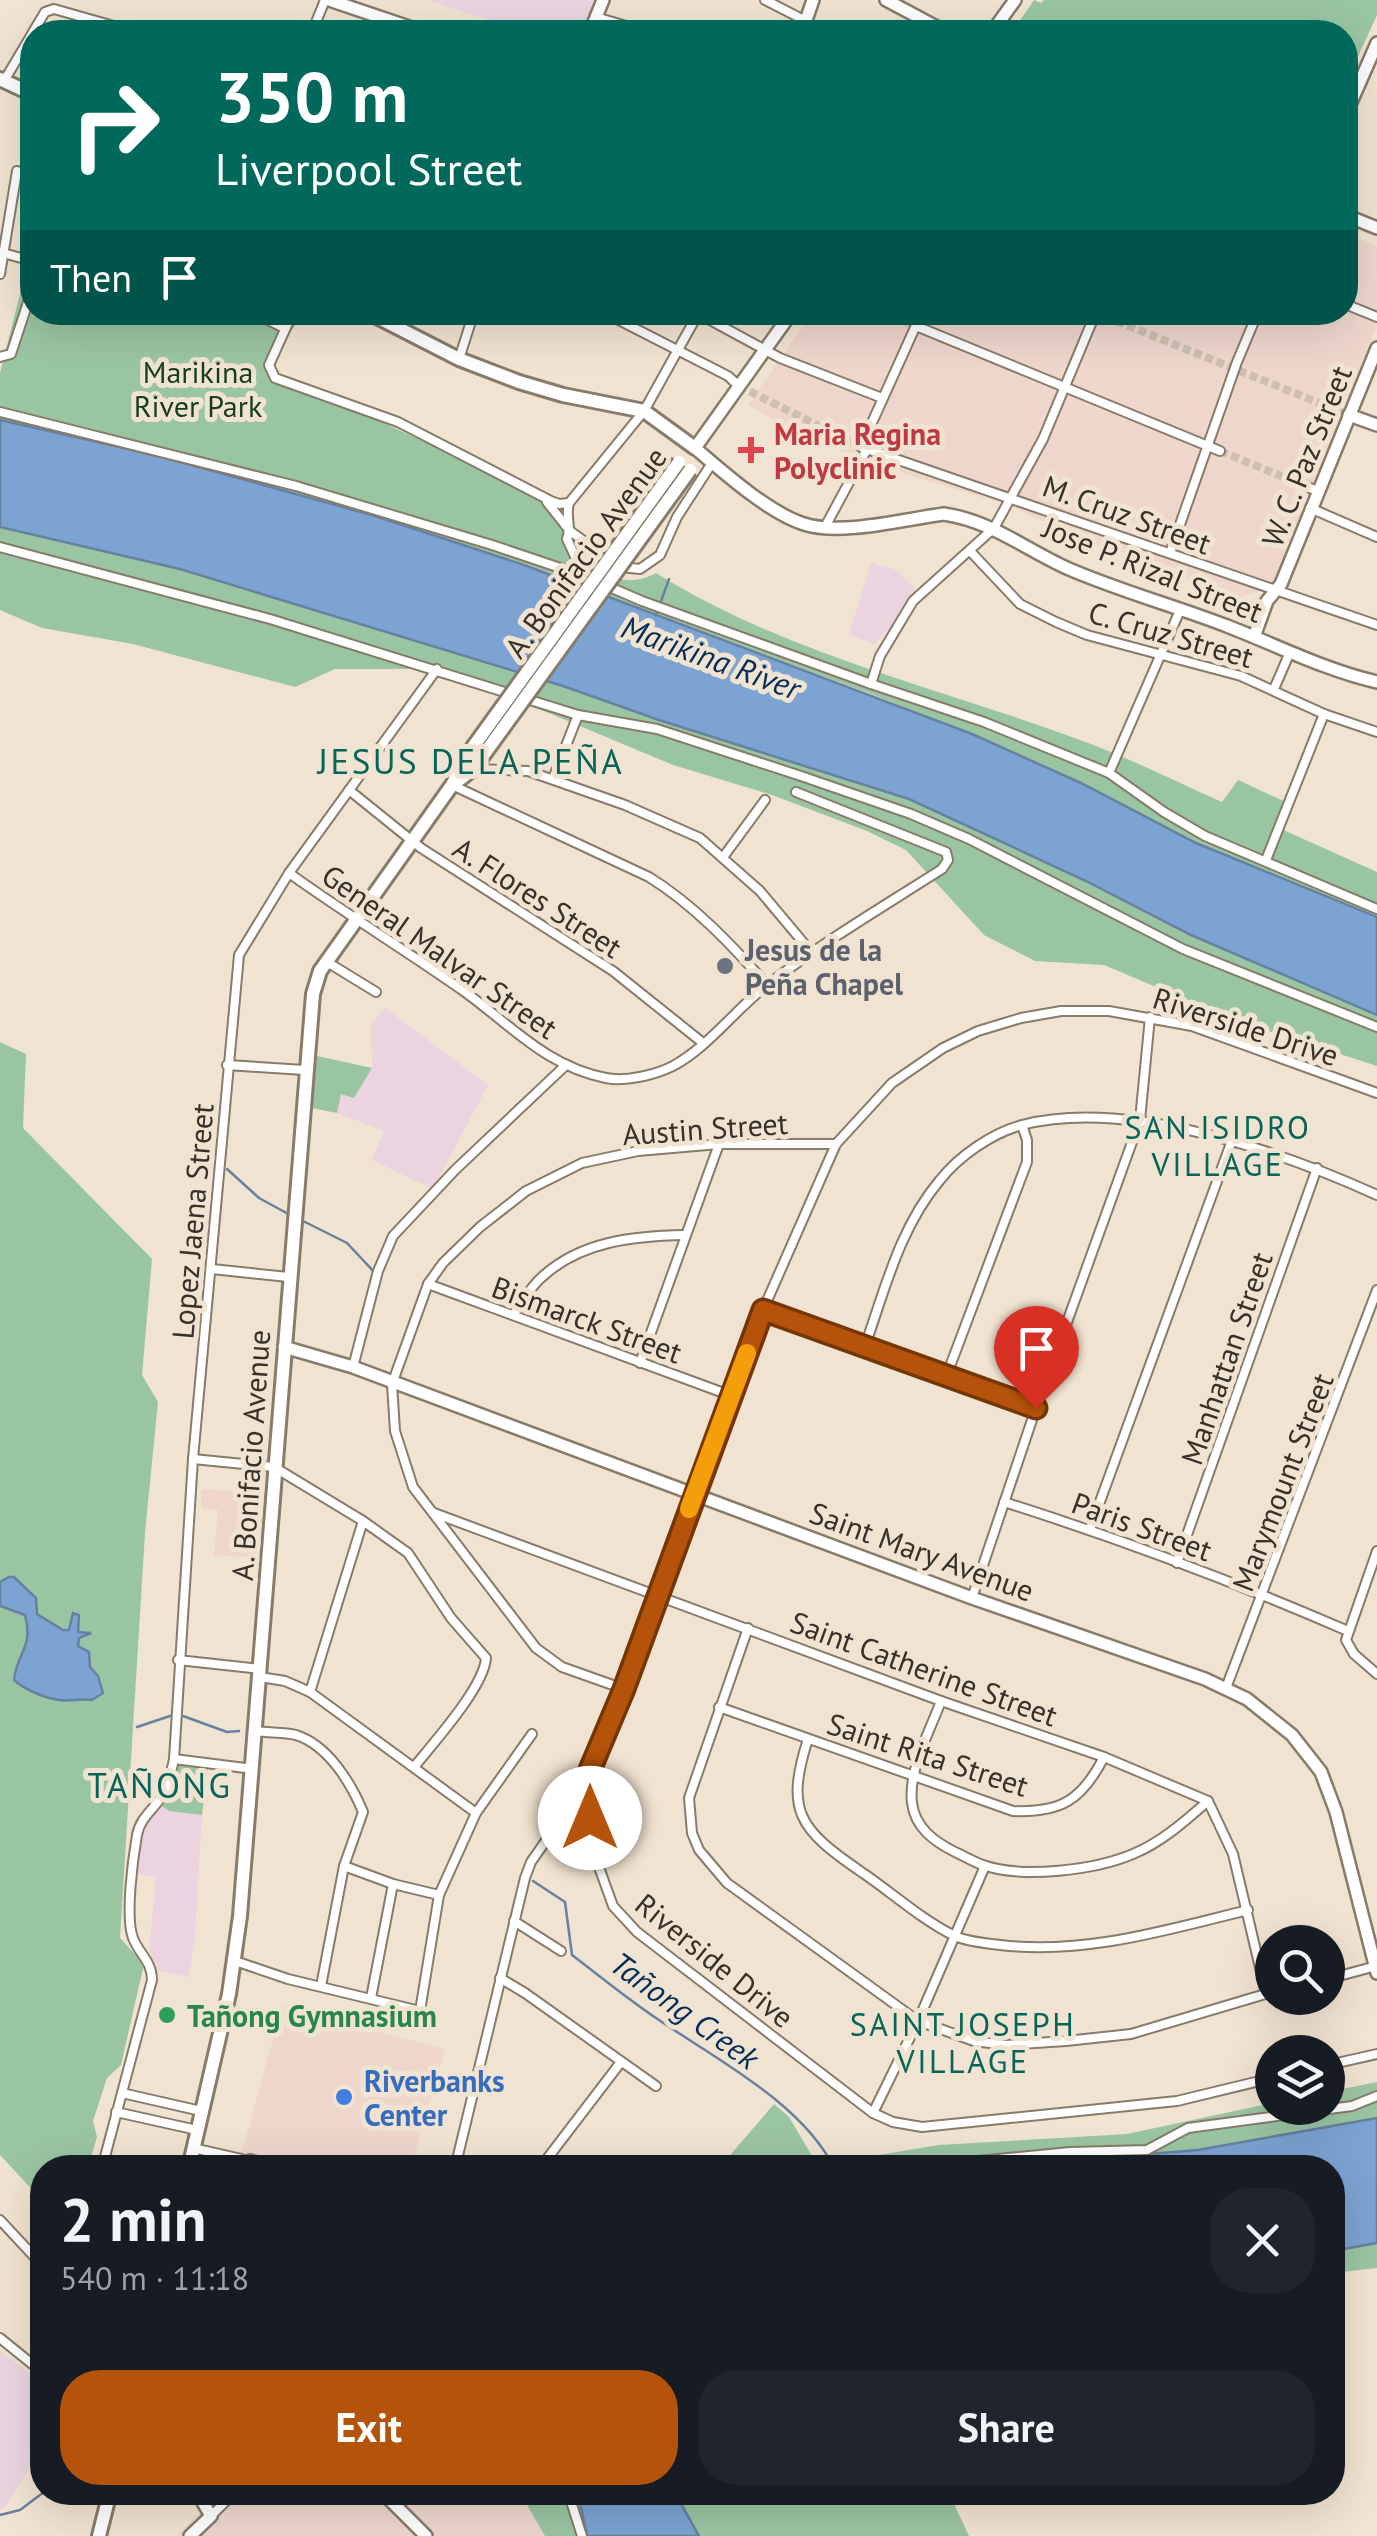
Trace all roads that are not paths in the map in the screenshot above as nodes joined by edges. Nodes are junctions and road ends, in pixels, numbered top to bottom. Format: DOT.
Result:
graph roads {
  1 [pos="327,0"];
  2 [pos="603,0"];
  3 [pos="764,0"];
  4 [pos="886,0"];
  5 [pos="596,16"];
  6 [pos="40,20"];
  7 [pos="93,20"];
  8 [pos="388,20"];
  9 [pos="594,20"];
  10 [pos="608,20"];
  11 [pos="794,20"];
  12 [pos="924,20"];
  13 [pos="1377,44"];
  14 [pos="20,53"];
  15 [pos="2,80"];
  16 [pos="1358,87"];
  17 [pos="17,171"];
  18 [pos="2,253"];
  19 [pos="0,274"];
  20 [pos="21,325"];
  21 [pos="278,325"];
  22 [pos="286,325"];
  23 [pos="393,325"];
  24 [pos="469,325"];
  25 [pos="629,325"];
  26 [pos="693,325"];
  27 [pos="721,325"];
  28 [pos="783,325"];
  29 [pos="1091,325"];
  30 [pos="1253,325"];
  31 [pos="916,326"];
  32 [pos="284,328"];
  33 [pos="1377,348"];
  34 [pos="765,349"];
  35 [pos="679,350"];
  36 [pos="0,356"];
  37 [pos="458,358"];
  38 [pos="1373,370"];
  39 [pos="739,386"];
  40 [pos="1065,388"];
  41 [pos="882,398"];
  42 [pos="0,412"];
  43 [pos="644,412"];
  44 [pos="1349,415"];
  45 [pos="1377,425"];
  46 [pos="1208,447"];
  47 [pos="694,448"];
  48 [pos="864,448"];
  49 [pos="1220,451"];
  50 [pos="712,463"];
  51 [pos="1303,486"];
  52 [pos="1317,491"];
  53 [pos="542,496"];
  54 [pos="1013,497"];
  55 [pos="568,503"];
  56 [pos="1310,508"];
  57 [pos="825,527"];
  58 [pos="994,528"];
  59 [pos="570,531"];
  60 [pos="1377,537"];
  61 [pos="0,547"];
  62 [pos="970,551"];
  63 [pos="1170,553"];
  64 [pos="612,561"];
  65 [pos="584,576"];
  66 [pos="598,582"];
  67 [pos="1276,592"];
  68 [pos="1181,608"];
  69 [pos="1377,625"];
  70 [pos="1254,636"];
  71 [pos="1290,652"];
  72 [pos="1162,653"];
  73 [pos="438,669"];
  74 [pos="1377,682"];
  75 [pos="871,684"];
  76 [pos="1274,689"];
  77 [pos="1324,714"];
  78 [pos="578,715"];
  79 [pos="1377,732"];
  80 [pos="479,750"];
  81 [pos="473,769"];
  82 [pos="1109,772"];
  83 [pos="554,779"];
  84 [pos="452,785"];
  85 [pos="349,790"];
  86 [pos="796,792"];
  87 [pos="765,800"];
  88 [pos="413,840"];
  89 [pos="724,856"];
  90 [pos="1266,860"];
  91 [pos="289,872"];
  92 [pos="1377,909"];
  93 [pos="356,921"];
  94 [pos="812,952"];
  95 [pos="327,962"];
  96 [pos="767,985"];
  97 [pos="376,992"];
  98 [pos="1150,1017"];
  99 [pos="1377,1027"];
  100 [pos="703,1043"];
  101 [pos="226,1065"];
  102 [pos="566,1065"];
  103 [pos="304,1070"];
  104 [pos="1377,1093"];
  105 [pos="1140,1120"];
  106 [pos="1022,1125"];
  107 [pos="1231,1143"];
  108 [pos="719,1144"];
  109 [pos="836,1144"];
  110 [pos="1317,1168"];
  111 [pos="1377,1195"];
  112 [pos="685,1235"];
  113 [pos="212,1269"];
  114 [pos="288,1277"];
  115 [pos="428,1284"];
  116 [pos="1377,1290"];
  117 [pos="763,1310"];
  118 [pos="512,1315"];
  119 [pos="865,1346"];
  120 [pos="284,1347"];
  121 [pos="640,1363"];
  122 [pos="354,1367"];
  123 [pos="946,1378"];
  124 [pos="392,1384"];
  125 [pos="732,1396"];
  126 [pos="1036,1408"];
  127 [pos="193,1459"];
  128 [pos="274,1468"];
  129 [pos="695,1493"];
  130 [pos="1004,1502"];
  131 [pos="434,1513"];
  132 [pos="363,1521"];
  133 [pos="1090,1529"];
  134 [pos="1377,1551"];
  135 [pos="1177,1562"];
  136 [pos="1374,1567"];
  137 [pos="1264,1595"];
  138 [pos="658,1596"];
  139 [pos="972,1598"];
  140 [pos="748,1628"];
  141 [pos="1348,1631"];
  142 [pos="178,1660"];
  143 [pos="260,1673"];
  144 [pos="1377,1674"];
  145 [pos="1226,1688"];
  146 [pos="624,1689"];
  147 [pos="310,1692"];
  148 [pos="941,1701"];
  149 [pos="719,1707"];
  150 [pos="256,1732"];
  151 [pos="532,1734"];
  152 [pos="808,1739"];
  153 [pos="1104,1757"];
  154 [pos="174,1759"];
  155 [pos="415,1766"];
  156 [pos="253,1770"];
  157 [pos="914,1778"];
  158 [pos="584,1784"];
  159 [pos="1208,1801"];
  160 [pos="476,1814"];
  161 [pos="344,1866"];
  162 [pos="984,1866"];
  163 [pos="392,1884"];
  164 [pos="438,1895"];
  165 [pos="1248,1910"];
  166 [pos="514,1921"];
  167 [pos="955,1936"];
  168 [pos="1255,1937"];
  169 [pos="561,1951"];
  170 [pos="235,1961"];
  171 [pos="1376,1969"];
  172 [pos="1345,1975"];
  173 [pos="500,1978"];
  174 [pos="321,1986"];
  175 [pos="1255,1996"];
  176 [pos="372,1998"];
  177 [pos="918,2021"];
  178 [pos="1377,2054"];
  179 [pos="1345,2061"];
  180 [pos="621,2062"];
  181 [pos="1255,2082"];
  182 [pos="656,2086"];
  183 [pos="122,2093"];
  184 [pos="1377,2096"];
  185 [pos="116,2112"];
  186 [pos="201,2112"];
  187 [pos="873,2112"];
  188 [pos="197,2130"];
  189 [pos="194,2148"];
  190 [pos="105,2155"];
  191 [pos="192,2155"];
  192 [pos="218,2155"];
  193 [pos="458,2155"];
  194 [pos="550,2155"];
  195 [pos="1039,2155"];
  196 [pos="0,2220"];
  197 [pos="30,2251"];
  198 [pos="0,2338"];
  199 [pos="30,2362"];
  200 [pos="107,2505"];
  201 [pos="204,2505"];
  202 [pos="222,2505"];
  203 [pos="395,2505"];
  204 [pos="572,2505"];
  205 [pos="211,2516"];
  206 [pos="99,2536"];
  207 [pos="190,2536"];
  208 [pos="426,2536"];
  209 [pos="582,2536"];
  1 -- 8 [label="street"];
  2 -- 5 [label="street"];
  3 -- 11 [label="street"];
  4 -- 12 [label="street"];
  5 -- 9 [label="street"];
  5 -- 10 [label="street"];
  6 -- 7 [label="street"];
  13 -- 16 [label="street"];
  14 -- 15 [label="street"];
  17 -- 18 [label="street"];
  18 -- 19 [label="street"];
  20 -- 36 [label="street"];
  21 -- 32 [label="street"];
  22 -- 32 [label="street"];
  23 -- 37 [label="main road"];
  24 -- 37 [label="street"];
  25 -- 35 [label="street"];
  26 -- 35 [label="street"];
  27 -- 34 [label="street"];
  28 -- 34 [label="street"];
  29 -- 40 [label="street"];
  30 -- 46 [label="street"];
  31 -- 40 [label="street"];
  31 -- 41 [label="street"];
  32 -- 53 [label="street"];
  33 -- 38 [label="street, W. C. Paz Street"];
  34 -- 39 [label="street"];
  34 -- 41 [label="street"];
  35 -- 39 [label="street"];
  35 -- 43 [label="street"];
  37 -- 43 [label="main road"];
  38 -- 44 [label="street, W. C. Paz Street"];
  39 -- 47 [label="street"];
  40 -- 46 [label="street"];
  40 -- 54 [label="street"];
  41 -- 48 [label="street"];
  42 -- 65 [label="street"];
  43 -- 47 [label="main road"];
  43 -- 55 [label="street"];
  44 -- 45 [label="street"];
  44 -- 52 [label="street, W. C. Paz Street"];
  46 -- 49 [label="street"];
  46 -- 63 [label="street"];
  47 -- 50 [label="street, Jose P. Rizal Street"];
  47 -- 80 [label="main road, A. Bonifacio Avenue, bridge"];
  48 -- 54 [label="street, M. Cruz Street"];
  48 -- 57 [label="street"];
  50 -- 57 [label="street, Jose P. Rizal Street"];
  50 -- 64 [label="street"];
  51 -- 52 [label="street"];
  52 -- 56 [label="street, W. C. Paz Street"];
  53 -- 55 [label="street"];
  53 -- 59 [label="street"];
  54 -- 58 [label="street"];
  54 -- 63 [label="street, M. Cruz Street"];
  55 -- 59 [label="street"];
  56 -- 60 [label="street"];
  56 -- 67 [label="street, W. C. Paz Street"];
  57 -- 58 [label="street, Jose P. Rizal Street"];
  58 -- 62 [label="street"];
  58 -- 68 [label="street, Jose P. Rizal Street"];
  59 -- 64 [label="street"];
  59 -- 65 [label="street"];
  61 -- 73 [label="street"];
  62 -- 72 [label="street, C. Cruz Street"];
  62 -- 75 [label="street"];
  63 -- 67 [label="street, M. Cruz Street"];
  64 -- 66 [label="street"];
  65 -- 66 [label="street"];
  66 -- 75 [label="street"];
  67 -- 69 [label="street, M. Cruz Street"];
  67 -- 70 [label="street, W. C. Paz Street"];
  68 -- 70 [label="street, Jose P. Rizal Street"];
  68 -- 72 [label="street"];
  70 -- 71 [label="street, Jose P. Rizal Street"];
  71 -- 74 [label="street, Jose P. Rizal Street"];
  71 -- 76 [label="street"];
  72 -- 76 [label="street, C. Cruz Street"];
  72 -- 82 [label="street"];
  73 -- 78 [label="street"];
  73 -- 85 [label="street, Lopez Jaena Street"];
  75 -- 82 [label="street"];
  76 -- 77 [label="street, C. Cruz Street"];
  77 -- 79 [label="street, C. Cruz Street"];
  77 -- 90 [label="street"];
  78 -- 83 [label="street"];
  78 -- 99 [label="street"];
  80 -- 81 [label="main road, A. Bonifacio Avenue"];
  80 -- 84 [label="main road, A. Bonifacio Avenue"];
  81 -- 83 [label="street"];
  81 -- 84 [label="main road, A. Bonifacio Avenue"];
  82 -- 90 [label="street"];
  83 -- 89 [label="street"];
  84 -- 88 [label="main road, A. Bonifacio Avenue"];
  84 -- 96 [label="street"];
  85 -- 88 [label="street, A. Flores Street"];
  85 -- 91 [label="street, Lopez Jaena Street"];
  86 -- 94 [label="street, General Malvar Street"];
  87 -- 89 [label="street"];
  88 -- 93 [label="main road, A. Bonifacio Avenue"];
  88 -- 100 [label="street, A. Flores Street"];
  89 -- 94 [label="street"];
  90 -- 92 [label="street"];
  91 -- 93 [label="street, General Malvar Street"];
  91 -- 101 [label="street, Lopez Jaena Street"];
  93 -- 95 [label="main road, A. Bonifacio Avenue"];
  93 -- 102 [label="street, General Malvar Street"];
  94 -- 96 [label="street, General Malvar Street"];
  95 -- 97 [label="street"];
  95 -- 103 [label="main road, A. Bonifacio Avenue"];
  96 -- 100 [label="street, General Malvar Street"];
  98 -- 104 [label="street, Riverside Drive"];
  98 -- 105 [label="street"];
  98 -- 109 [label="street, Riverside Drive"];
  100 -- 102 [label="street, General Malvar Street"];
  101 -- 103 [label="street"];
  101 -- 113 [label="street, Lopez Jaena Street"];
  102 -- 122 [label="street"];
  103 -- 114 [label="main road, A. Bonifacio Avenue"];
  105 -- 106 [label="street"];
  105 -- 107 [label="street"];
  105 -- 126 [label="street"];
  106 -- 119 [label="street"];
  106 -- 123 [label="street"];
  107 -- 110 [label="street"];
  107 -- 133 [label="street"];
  108 -- 109 [label="street, Austin Street"];
  108 -- 112 [label="street"];
  108 -- 115 [label="street, Austin Street"];
  109 -- 117 [label="street, Riverside Drive"];
  110 -- 111 [label="street"];
  110 -- 135 [label="street, Manhattan Street"];
  112 -- 118 [label="street"];
  112 -- 121 [label="street"];
  113 -- 114 [label="street"];
  113 -- 127 [label="street, Lopez Jaena Street"];
  114 -- 120 [label="main road, A. Bonifacio Avenue"];
  115 -- 118 [label="street, Bismarck Street"];
  115 -- 124 [label="street, Austin Street"];
  116 -- 137 [label="street, Marymount Street"];
  117 -- 119 [label="street"];
  117 -- 125 [label="street, Riverside Drive"];
  118 -- 121 [label="street, Bismarck Street"];
  119 -- 123 [label="street"];
  120 -- 122 [label="street, Saint Mary Avenue"];
  120 -- 128 [label="main road, A. Bonifacio Avenue"];
  121 -- 125 [label="street, Bismarck Street"];
  122 -- 124 [label="street, Saint Mary Avenue"];
  123 -- 126 [label="street"];
  124 -- 129 [label="street, Saint Mary Avenue"];
  124 -- 131 [label="street"];
  125 -- 129 [label="street, Riverside Drive"];
  126 -- 130 [label="street"];
  127 -- 128 [label="street"];
  127 -- 142 [label="street, Lopez Jaena Street"];
  128 -- 132 [label="street"];
  128 -- 143 [label="main road, A. Bonifacio Avenue"];
  129 -- 138 [label="street, Riverside Drive"];
  129 -- 139 [label="street, Saint Mary Avenue"];
  130 -- 133 [label="street, Paris Street"];
  130 -- 139 [label="street"];
  131 -- 138 [label="street, Saint Catherine Street"];
  131 -- 146 [label="street"];
  132 -- 147 [label="street"];
  132 -- 155 [label="street"];
  133 -- 135 [label="street, Paris Street"];
  134 -- 136 [label="street"];
  135 -- 137 [label="street, Paris Street"];
  136 -- 141 [label="street"];
  137 -- 141 [label="street, Paris Street"];
  137 -- 145 [label="street, Marymount Street"];
  138 -- 140 [label="street, Saint Catherine Street"];
  138 -- 146 [label="street, Riverside Drive"];
  139 -- 145 [label="street, Saint Mary Avenue"];
  140 -- 148 [label="street, Saint Catherine Street"];
  140 -- 149 [label="street"];
  141 -- 144 [label="street"];
  142 -- 143 [label="street"];
  142 -- 154 [label="street, Lopez Jaena Street"];
  143 -- 147 [label="street"];
  143 -- 150 [label="main road, A. Bonifacio Avenue"];
  145 -- 171 [label="street, Saint Mary Avenue"];
  146 -- 158 [label="street, Riverside Drive"];
  147 -- 155 [label="street"];
  148 -- 153 [label="street, Saint Catherine Street"];
  148 -- 157 [label="street"];
  149 -- 152 [label="street, Saint Rita Street"];
  149 -- 177 [label="street"];
  150 -- 156 [label="main road, A. Bonifacio Avenue"];
  150 -- 161 [label="street"];
  151 -- 160 [label="street"];
  152 -- 157 [label="street, Saint Rita Street"];
  152 -- 167 [label="street"];
  153 -- 157 [label="street, Saint Rita Street"];
  153 -- 159 [label="street, Saint Catherine Street"];
  154 -- 156 [label="street"];
  154 -- 183 [label="street"];
  155 -- 160 [label="street"];
  156 -- 170 [label="main road, A. Bonifacio Avenue"];
  157 -- 162 [label="street"];
  158 -- 166 [label="street"];
  158 -- 187 [label="street, Riverside Drive"];
  159 -- 162 [label="street"];
  159 -- 165 [label="street"];
  160 -- 164 [label="street"];
  161 -- 163 [label="street"];
  161 -- 174 [label="street"];
  162 -- 167 [label="street"];
  163 -- 164 [label="street"];
  163 -- 176 [label="street"];
  164 -- 176 [label="street"];
  165 -- 167 [label="street"];
  165 -- 168 [label="street"];
  166 -- 169 [label="street"];
  166 -- 173 [label="street"];
  167 -- 177 [label="street"];
  170 -- 174 [label="street"];
  170 -- 186 [label="main road, A. Bonifacio Avenue"];
  171 -- 172 [label="street"];
  173 -- 180 [label="street"];
  173 -- 193 [label="street"];
  174 -- 176 [label="street"];
  175 -- 177 [label="street"];
  177 -- 187 [label="street"];
  178 -- 179 [label="street"];
  180 -- 182 [label="street"];
  180 -- 194 [label="street"];
  181 -- 187 [label="street, Riverside Drive"];
  183 -- 185 [label="street"];
  183 -- 186 [label="street"];
  184 -- 195 [label="street"];
  185 -- 188 [label="street"];
  185 -- 190 [label="street"];
  186 -- 188 [label="main road, A. Bonifacio Avenue"];
  188 -- 189 [label="main road, A. Bonifacio Avenue"];
  189 -- 191 [label="main road, A. Bonifacio Avenue"];
  189 -- 192 [label="street"];
  196 -- 197 [label="street"];
  198 -- 199 [label="street"];
  200 -- 206 [label="main road"];
  201 -- 205 [label="street"];
  202 -- 205 [label="street"];
  203 -- 208 [label="street"];
  204 -- 209 [label="street"];
  205 -- 207 [label="street"];
}
